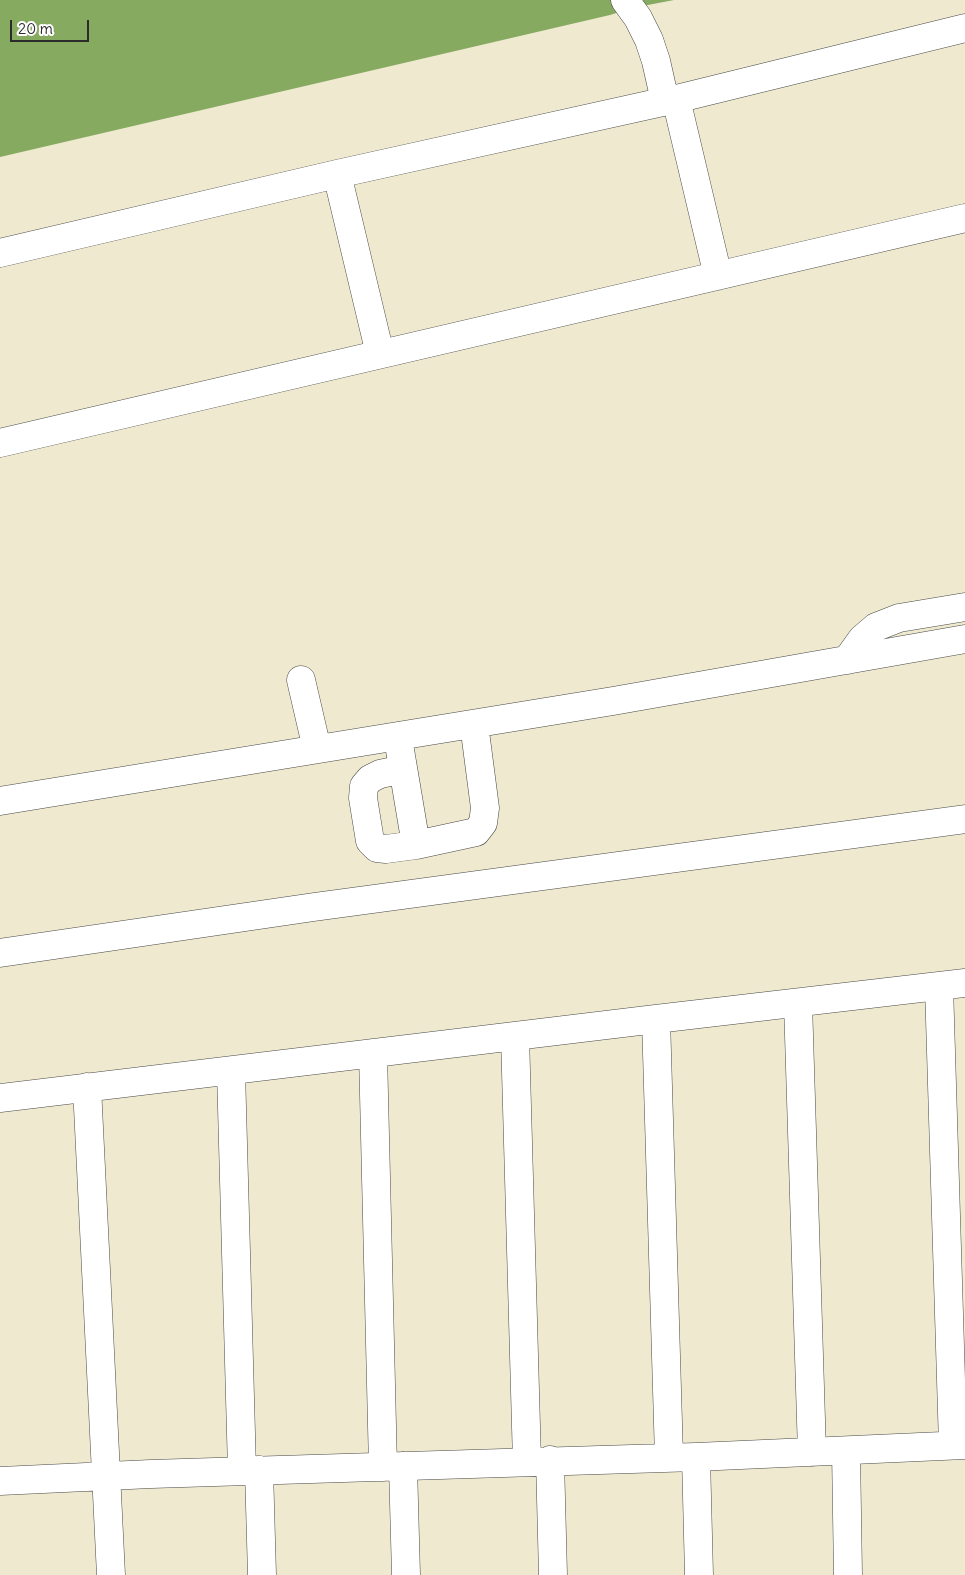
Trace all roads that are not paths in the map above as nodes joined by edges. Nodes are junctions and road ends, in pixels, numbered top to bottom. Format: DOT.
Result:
graph roads {
  1 [pos="625,0"];
  2 [pos="965,28"];
  3 [pos="670,100"];
  4 [pos="337,174"];
  5 [pos="965,218"];
  6 [pos="0,253"];
  7 [pos="718,276"];
  8 [pos="380,354"];
  9 [pos="2,435"];
  10 [pos="965,607"];
  11 [pos="965,639"];
  12 [pos="847,660"];
  13 [pos="301,680"];
  14 [pos="474,724"];
  15 [pos="397,736"];
  16 [pos="317,749"];
  17 [pos="403,769"];
  18 [pos="1,796"];
  19 [pos="965,819"];
  20 [pos="416,845"];
  21 [pos="0,953"];
  22 [pos="952,985"];
  23 [pos="798,1003"];
  24 [pos="656,1019"];
  25 [pos="515,1036"];
  26 [pos="373,1054"];
  27 [pos="231,1070"];
  28 [pos="87,1087"];
  29 [pos="0,1098"];
  30 [pos="959,1445"];
  31 [pos="846,1451"];
  32 [pos="812,1452"];
  33 [pos="683,1457"];
  34 [pos="538,1461"];
  35 [pos="393,1466"];
  36 [pos="250,1470"];
  37 [pos="107,1475"];
  38 [pos="0,1481"];
  39 [pos="111,1575"];
  40 [pos="262,1575"];
  41 [pos="406,1575"];
  42 [pos="553,1575"];
  43 [pos="699,1575"];
  44 [pos="848,1575"];
  1 -- 3 [label="street"];
  2 -- 3 [label="street"];
  3 -- 4 [label="street"];
  3 -- 7 [label="street"];
  4 -- 6 [label="street"];
  4 -- 8 [label="street"];
  5 -- 7 [label="street"];
  7 -- 8 [label="street"];
  8 -- 9 [label="street"];
  10 -- 12 [label="street"];
  11 -- 12 [label="street"];
  12 -- 14 [label="street"];
  13 -- 16 [label="street"];
  14 -- 15 [label="street"];
  14 -- 20 [label="street"];
  15 -- 16 [label="street"];
  15 -- 17 [label="street"];
  16 -- 18 [label="street"];
  17 -- 20 [label="street"];
  17 -- 20 [label="street"];
  19 -- 21 [label="street"];
  22 -- 23 [label="street"];
  22 -- 30 [label="street"];
  23 -- 24 [label="street"];
  23 -- 32 [label="street"];
  24 -- 25 [label="street"];
  24 -- 33 [label="street"];
  25 -- 26 [label="street"];
  25 -- 34 [label="street"];
  26 -- 27 [label="street"];
  26 -- 35 [label="street"];
  27 -- 28 [label="street"];
  27 -- 36 [label="street"];
  28 -- 29 [label="street"];
  28 -- 37 [label="street"];
  30 -- 31 [label="street"];
  31 -- 32 [label="street"];
  31 -- 44 [label="street"];
  32 -- 33 [label="street"];
  33 -- 34 [label="street"];
  33 -- 43 [label="street"];
  34 -- 35 [label="street"];
  34 -- 42 [label="street"];
  35 -- 36 [label="street"];
  35 -- 41 [label="street"];
  36 -- 37 [label="street"];
  36 -- 40 [label="street"];
  37 -- 38 [label="street"];
  37 -- 39 [label="street"];
}
